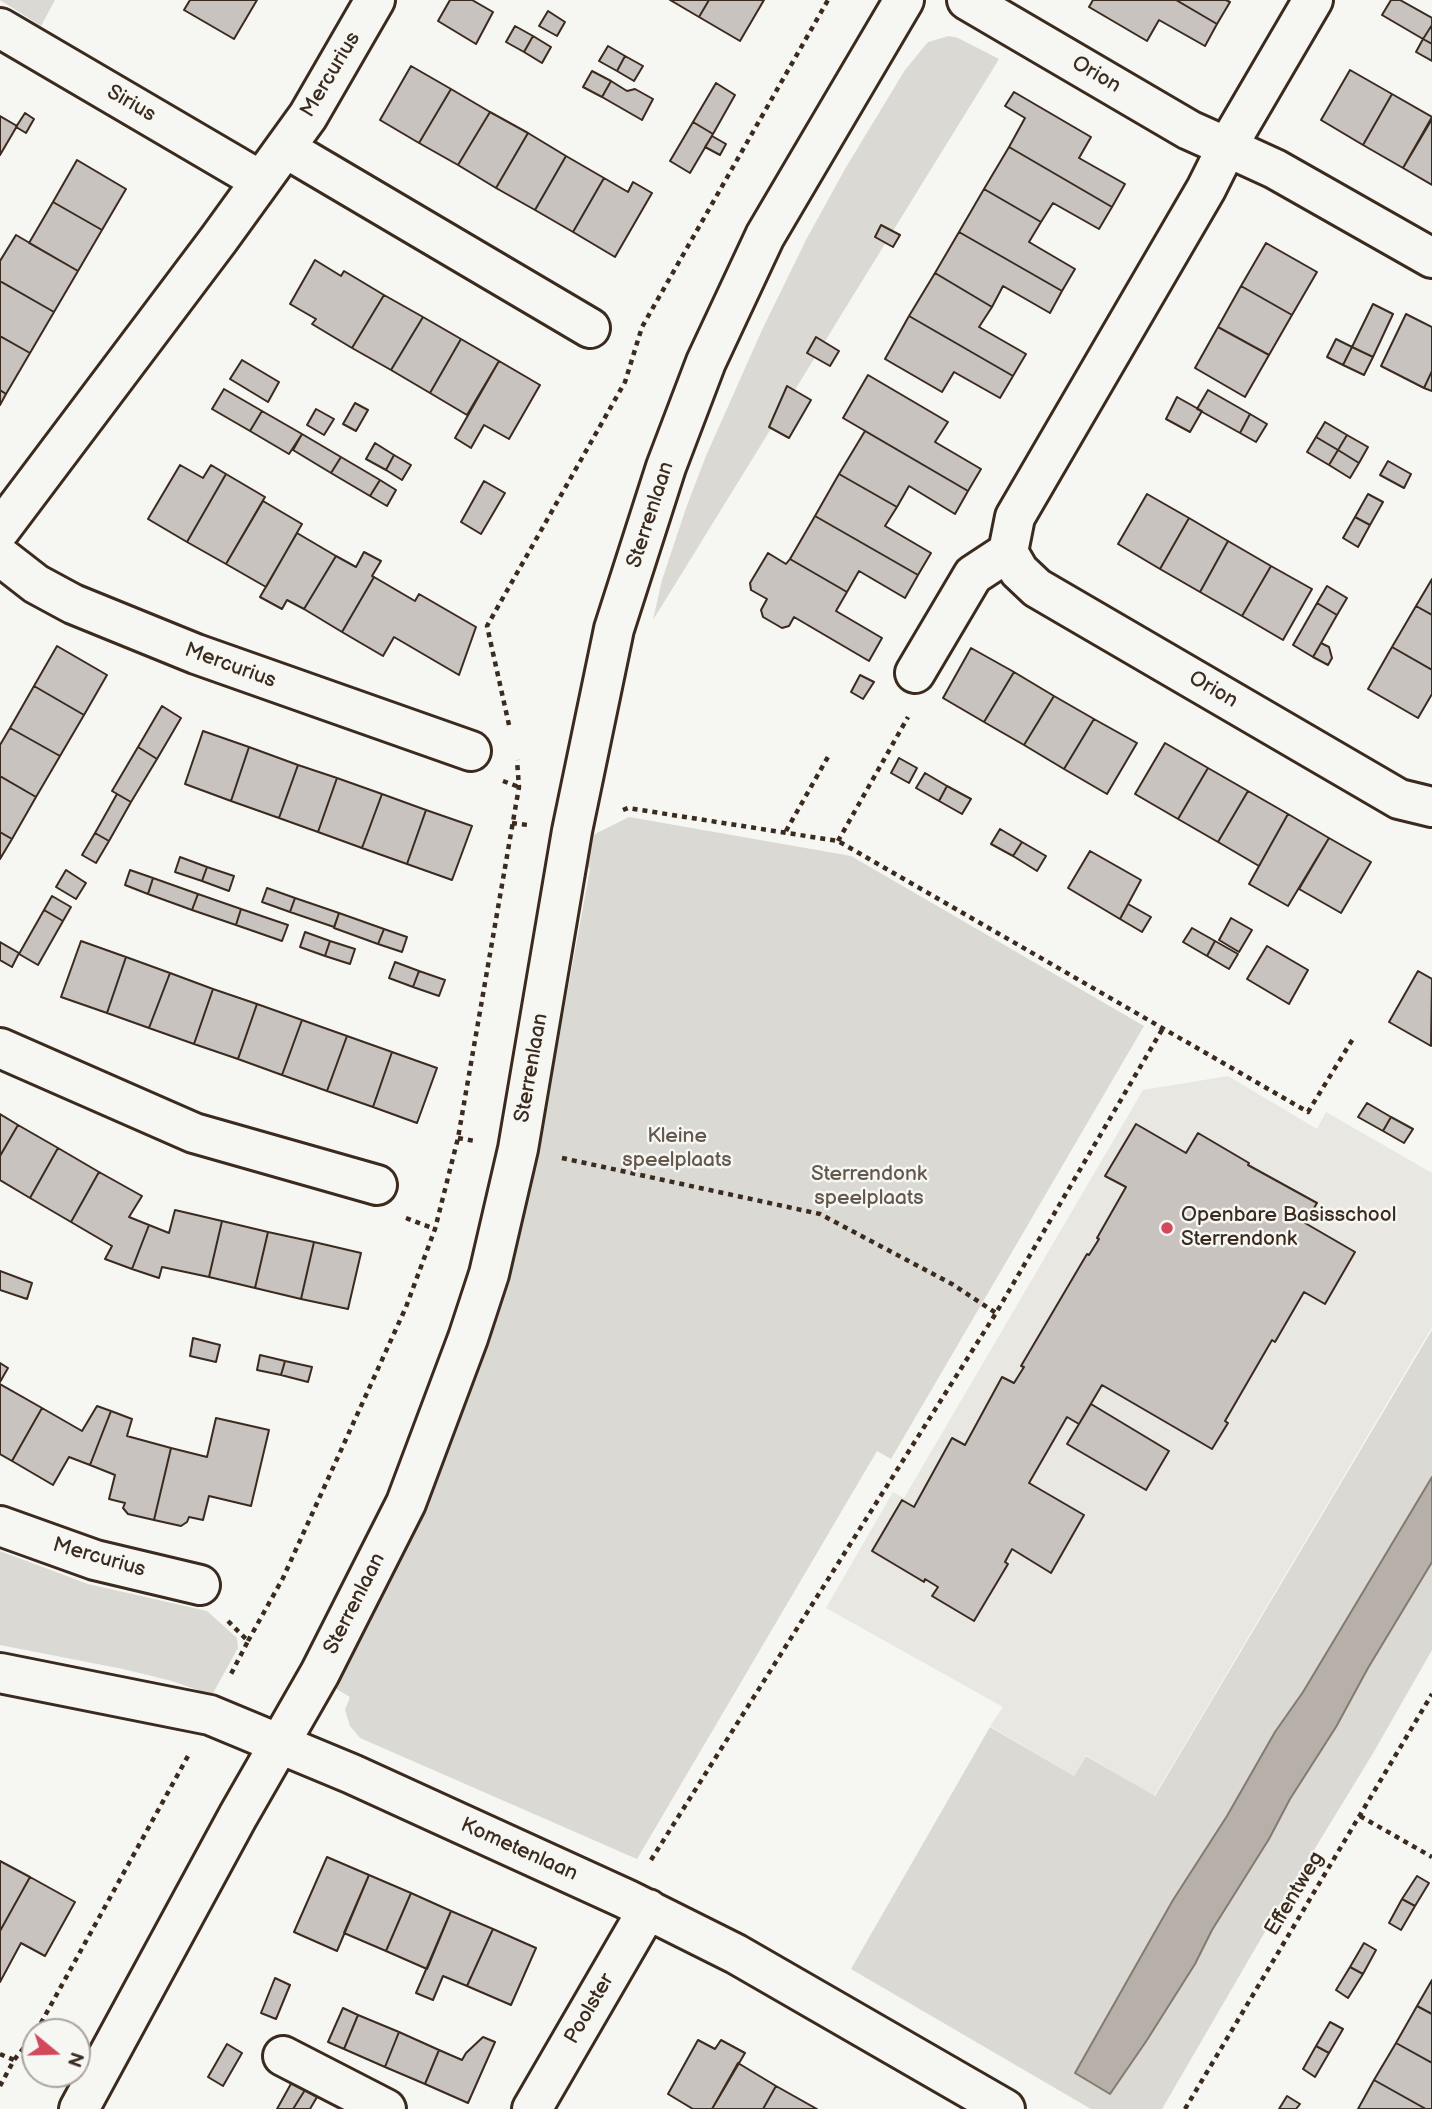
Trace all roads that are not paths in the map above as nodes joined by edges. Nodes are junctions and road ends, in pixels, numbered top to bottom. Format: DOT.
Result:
graph roads {
  1 [pos="375,0"];
  2 [pos="904,0"];
  3 [pos="967,0"];
  4 [pos="1313,0"];
  5 [pos="0,28"];
  6 [pos="1227,147"];
  7 [pos="285,148"];
  8 [pos="261,181"];
  9 [pos="1432,258"];
  10 [pos="590,328"];
  11 [pos="0,530"];
  12 [pos="1008,552"];
  13 [pos="0,556"];
  14 [pos="915,673"];
  15 [pos="471,751"];
  16 [pos="1432,807"];
  17 [pos="0,1048"];
  18 [pos="377,1185"];
  19 [pos="0,1526"];
  20 [pos="200,1585"];
  21 [pos="0,1673"];
  22 [pos="279,1744"];
  23 [pos="637,1904"];
  24 [pos="283,2056"];
  25 [pos="79,2109"];
  26 [pos="386,2109"];
  27 [pos="533,2109"];
  28 [pos="1005,2109"];
  1 -- 7 [label="street, Mercurius"];
  2 -- 22 [label="street, Sterrenlaan"];
  3 -- 6 [label="street, Orion"];
  4 -- 6 [label="street"];
  5 -- 8 [label="street, Sirius"];
  6 -- 9 [label="street, Orion"];
  6 -- 12 [label="street"];
  7 -- 8 [label="street, Mercurius"];
  7 -- 10 [label="street"];
  8 -- 11 [label="street, Mercurius"];
  12 -- 14 [label="street"];
  12 -- 16 [label="street, Orion"];
  13 -- 15 [label="street, Mercurius"];
  17 -- 18 [label="street"];
  19 -- 20 [label="street, Mercurius"];
  21 -- 22 [label="street, Kometenlaan"];
  22 -- 23 [label="street, Kometenlaan"];
  22 -- 25 [label="street, Sterrenlaan"];
  23 -- 27 [label="street, Poolster"];
  23 -- 28 [label="street, Kometenlaan"];
  24 -- 26 [label="street"];
}
